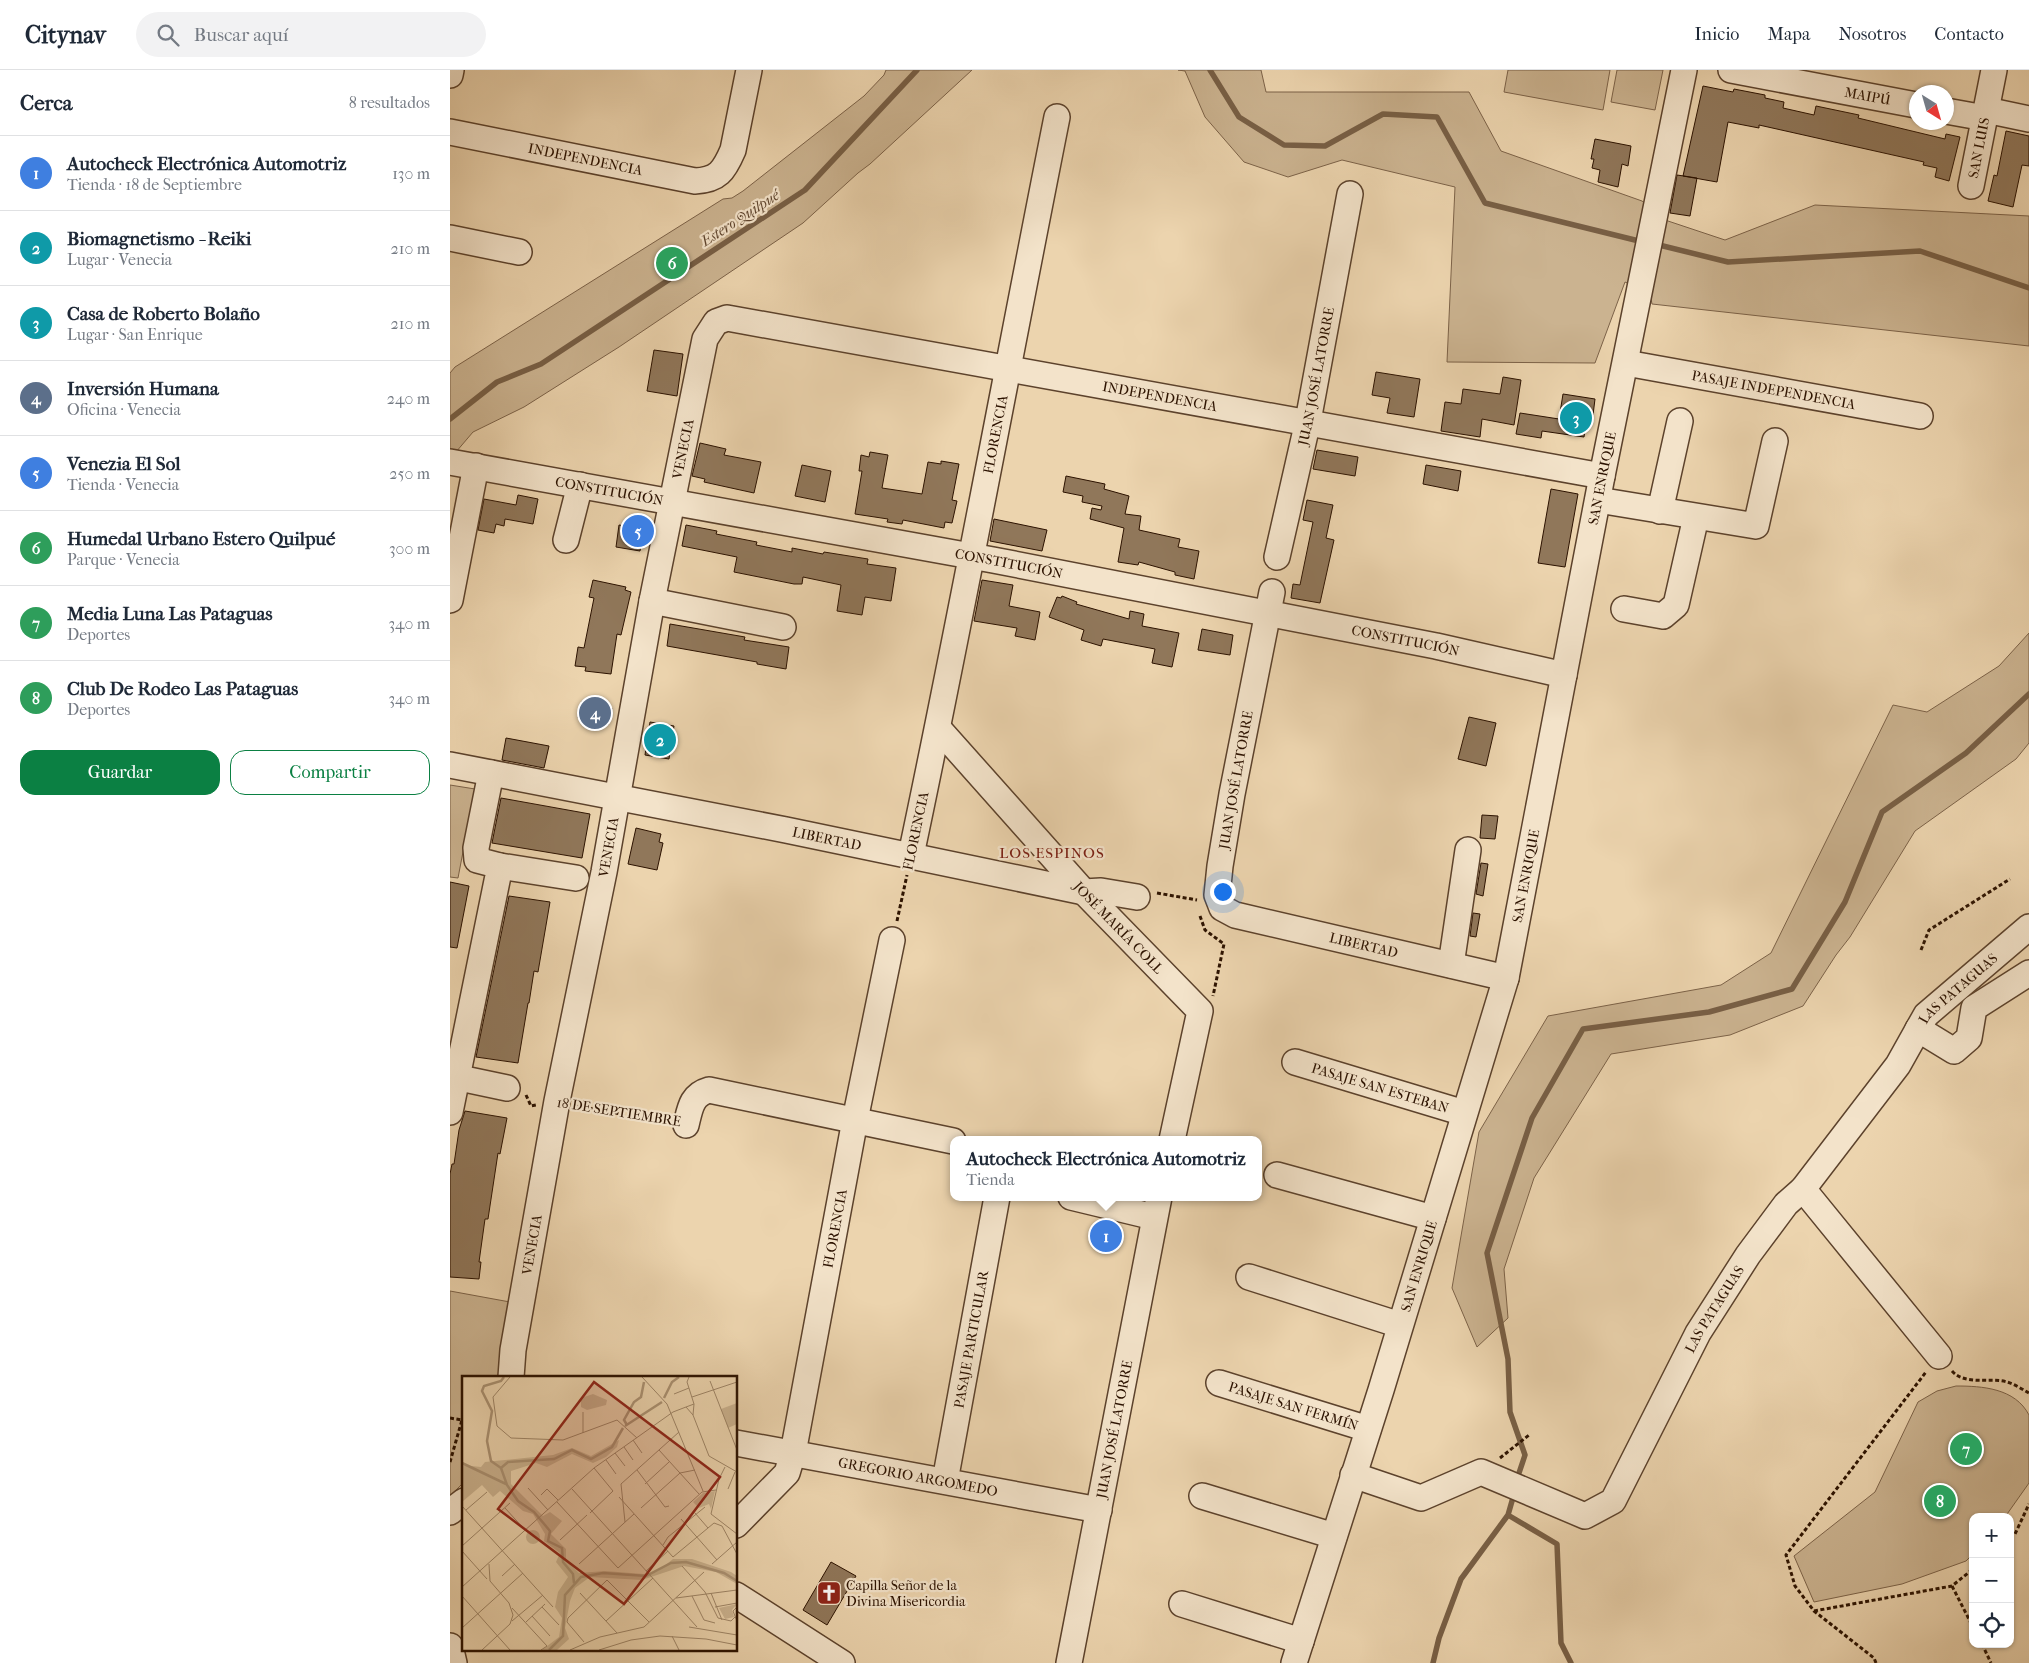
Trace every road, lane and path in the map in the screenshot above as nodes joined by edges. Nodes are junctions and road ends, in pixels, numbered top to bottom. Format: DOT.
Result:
graph roads {
  1 [pos="451,70"];
  2 [pos="749,70"];
  3 [pos="1684,70"];
  4 [pos="1731,70"];
  5 [pos="1994,70"];
  6 [pos="450,75"];
  7 [pos="1909,104"];
  8 [pos="1954,112"];
  9 [pos="1985,114"];
  10 [pos="1056,117"];
  11 [pos="2029,120"];
  12 [pos="450,132"];
  13 [pos="1971,186"];
  14 [pos="1350,194"];
  15 [pos="450,238"];
  16 [pos="519,252"];
  17 [pos="716,322"];
  18 [pos="1626,363"];
  19 [pos="1008,368"];
  20 [pos="1920,416"];
  21 [pos="1308,421"];
  22 [pos="1680,421"];
  23 [pos="1775,441"];
  24 [pos="450,462"];
  25 [pos="476,466"];
  26 [pos="1602,476"];
  27 [pos="580,485"];
  28 [pos="1598,500"];
  29 [pos="672,501"];
  30 [pos="1660,511"];
  31 [pos="1696,517"];
  32 [pos="566,540"];
  33 [pos="973,556"];
  34 [pos="1277,557"];
  35 [pos="450,600"];
  36 [pos="652,601"];
  37 [pos="1270,603"];
  38 [pos="1624,608"];
  39 [pos="783,627"];
  40 [pos="1564,675"];
  41 [pos="938,728"];
  42 [pos="450,766"];
  43 [pos="490,773"];
  44 [pos="617,797"];
  45 [pos="1468,850"];
  46 [pos="911,855"];
  47 [pos="488,863"];
  48 [pos="576,878"];
  49 [pos="2010,879"];
  50 [pos="1084,892"];
  51 [pos="1137,897"];
  52 [pos="1207,905"];
  53 [pos="2029,927"];
  54 [pos="892,940"];
  55 [pos="1921,950"];
  56 [pos="1451,965"];
  57 [pos="1218,970"];
  58 [pos="2029,972"];
  59 [pos="1506,978"];
  60 [pos="1918,1029"];
  61 [pos="1296,1062"];
  62 [pos="454,1076"];
  63 [pos="507,1088"];
  64 [pos="556,1101"];
  65 [pos="450,1112"];
  66 [pos="1464,1113"];
  67 [pos="856,1120"];
  68 [pos="686,1126"];
  69 [pos="1173,1136"];
  70 [pos="950,1140"];
  71 [pos="1277,1175"];
  72 [pos="1803,1189"];
  73 [pos="996,1201"];
  74 [pos="1105,1201"];
  75 [pos="1156,1207"];
  76 [pos="1433,1218"];
  77 [pos="1249,1277"];
  78 [pos="1400,1325"];
  79 [pos="1939,1356"];
  80 [pos="511,1376"];
  81 [pos="1219,1383"];
  82 [pos="2029,1393"];
  83 [pos="450,1418"];
  84 [pos="1368,1429"];
  85 [pos="1529,1435"];
  86 [pos="738,1443"];
  87 [pos="793,1453"];
  88 [pos="450,1462"];
  89 [pos="1481,1472"];
  90 [pos="1352,1475"];
  91 [pos="945,1482"];
  92 [pos="1202,1496"];
  93 [pos="462,1503"];
  94 [pos="2029,1504"];
  95 [pos="1099,1510"];
  96 [pos="450,1512"];
  97 [pos="738,1523"];
  98 [pos="2014,1535"];
  99 [pos="1334,1536"];
  100 [pos="1969,1572"];
  101 [pos="1952,1586"];
  102 [pos="738,1596"];
  103 [pos="1182,1604"];
  104 [pos="1814,1611"];
  105 [pos="1969,1619"];
  106 [pos="450,1646"];
  107 [pos="1984,1648"];
  108 [pos="1297,1652"];
  109 [pos="454,1663"];
  110 [pos="842,1663"];
  111 [pos="1069,1663"];
  112 [pos="1876,1663"];
  113 [pos="1991,1663"];
  1 -- 6 [label="street"];
  2 -- 12 [label="street, INDEPENDENCIA"];
  3 -- 18 [label="street, SAN ENRIQUE"];
  4 -- 7 [label="street, MAIPÚ"];
  5 -- 9 [label="street, SAN LUIS"];
  8 -- 9 [label="street"];
  9 -- 11 [label="street, SAN LUIS"];
  9 -- 13 [label="street, SAN LUIS"];
  10 -- 19 [label="street, FLORENCIA"];
  14 -- 21 [label="street, JUAN JOSÉ LATORRE"];
  15 -- 16 [label="street"];
  17 -- 19 [label="street, INDEPENDENCIA"];
  17 -- 29 [label="street, VENECIA"];
  18 -- 20 [label="street, PASAJE INDEPENDENCIA"];
  18 -- 26 [label="street, SAN ENRIQUE"];
  19 -- 21 [label="street, INDEPENDENCIA"];
  19 -- 33 [label="street, FLORENCIA"];
  21 -- 26 [label="street, INDEPENDENCIA"];
  21 -- 34 [label="street, JUAN JOSÉ LATORRE"];
  22 -- 30 [label="street"];
  23 -- 31 [label="street"];
  24 -- 25 [label="street, CONSTITUCIÓN"];
  25 -- 27 [label="street, CONSTITUCIÓN"];
  25 -- 35 [label="street"];
  26 -- 28 [label="street, SAN ENRIQUE"];
  27 -- 29 [label="street, CONSTITUCIÓN"];
  27 -- 32 [label="street"];
  28 -- 30 [label="street"];
  28 -- 40 [label="street, SAN ENRIQUE"];
  29 -- 33 [label="street, CONSTITUCIÓN"];
  29 -- 36 [label="street, VENECIA"];
  30 -- 31 [label="street"];
  31 -- 38 [label="street"];
  33 -- 37 [label="street, CONSTITUCIÓN"];
  33 -- 41 [label="street, FLORENCIA"];
  36 -- 39 [label="street"];
  36 -- 44 [label="street, VENECIA"];
  37 -- 40 [label="street, CONSTITUCIÓN"];
  37 -- 52 [label="street, JUAN JOSÉ LATORRE"];
  40 -- 59 [label="street, SAN ENRIQUE"];
  41 -- 46 [label="street, FLORENCIA"];
  41 -- 50 [label="street, JOSÉ MARÍA COLL"];
  42 -- 43 [label="street, LIBERTAD"];
  43 -- 44 [label="street, LIBERTAD"];
  43 -- 47 [label="street"];
  44 -- 46 [label="street, LIBERTAD"];
  44 -- 64 [label="street, VENECIA"];
  45 -- 56 [label="street"];
  46 -- 50 [label="street, LIBERTAD"];
  46 -- 54 [label="path, FLORENCIA"];
  47 -- 48 [label="street"];
  47 -- 62 [label="street"];
  49 -- 55 [label="path"];
  50 -- 51 [label="street, LIBERTAD"];
  50 -- 69 [label="street, JOSÉ MARÍA COLL"];
  51 -- 52 [label="path"];
  52 -- 56 [label="street, LIBERTAD"];
  52 -- 57 [label="path"];
  53 -- 60 [label="street, LAS PATAGUAS"];
  54 -- 67 [label="street, FLORENCIA"];
  56 -- 59 [label="street, LIBERTAD"];
  58 -- 60 [label="street"];
  59 -- 66 [label="street, SAN ENRIQUE"];
  60 -- 72 [label="street, LAS PATAGUAS"];
  61 -- 66 [label="street, PASAJE SAN ESTEBAN"];
  62 -- 63 [label="street"];
  62 -- 65 [label="street"];
  63 -- 64 [label="path, 18 DE SEPTIEMBRE"];
  64 -- 68 [label="path, 18 DE SEPTIEMBRE"];
  64 -- 80 [label="street, VENECIA"];
  66 -- 76 [label="street, SAN ENRIQUE"];
  67 -- 68 [label="street, 18 DE SEPTIEMBRE"];
  67 -- 70 [label="street, 18 DE SEPTIEMBRE"];
  67 -- 87 [label="street, FLORENCIA"];
  71 -- 76 [label="street"];
  72 -- 79 [label="street"];
  72 -- 89 [label="street, LAS PATAGUAS"];
  73 -- 91 [label="street, PASAJE PARTICULAR"];
  74 -- 75 [label="street"];
  75 -- 95 [label="street, JUAN JOSÉ LATORRE"];
  76 -- 78 [label="street, SAN ENRIQUE"];
  77 -- 78 [label="street"];
  78 -- 84 [label="street, SAN ENRIQUE"];
  79 -- 82 [label="path"];
  79 -- 104 [label="path"];
  81 -- 84 [label="street, PASAJE SAN FERMÍN"];
  83 -- 88 [label="path"];
  84 -- 90 [label="street, SAN ENRIQUE"];
  85 -- 89 [label="path"];
  86 -- 87 [label="street, GREGORIO ARGOMEDO"];
  87 -- 91 [label="street, GREGORIO ARGOMEDO"];
  87 -- 97 [label="street, FLORENCIA"];
  89 -- 90 [label="street"];
  90 -- 99 [label="street, SAN ENRIQUE"];
  91 -- 95 [label="street, GREGORIO ARGOMEDO"];
  92 -- 99 [label="street"];
  93 -- 96 [label="street"];
  94 -- 98 [label="path"];
  95 -- 111 [label="street, JUAN JOSÉ LATORRE"];
  99 -- 108 [label="street, SAN ENRIQUE"];
  100 -- 101 [label="path"];
  101 -- 104 [label="path"];
  101 -- 105 [label="path"];
  102 -- 110 [label="street"];
  103 -- 108 [label="street"];
  104 -- 112 [label="path"];
  106 -- 109 [label="street"];
  107 -- 113 [label="path"];
}
